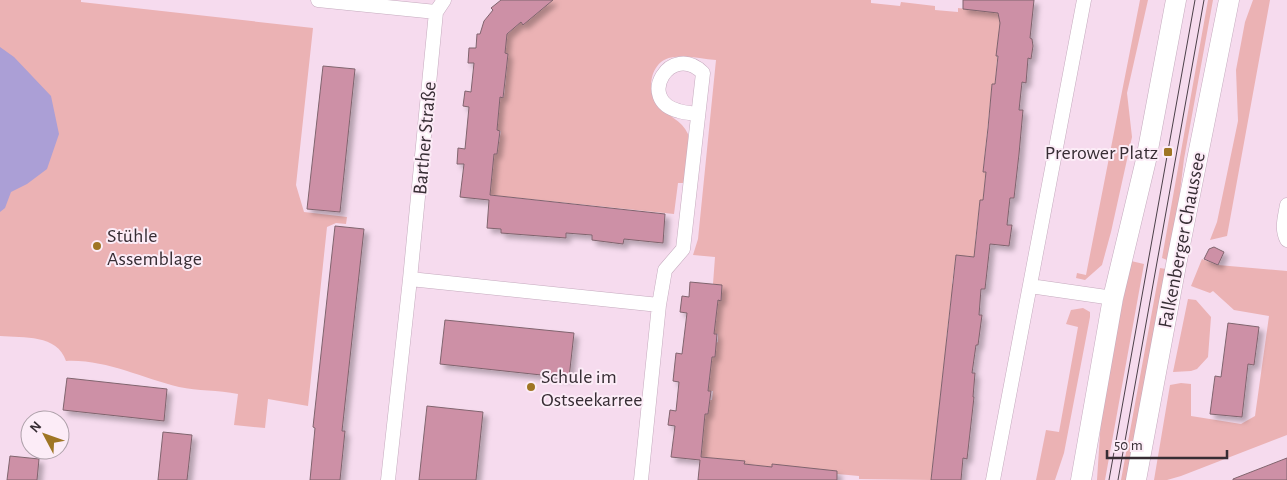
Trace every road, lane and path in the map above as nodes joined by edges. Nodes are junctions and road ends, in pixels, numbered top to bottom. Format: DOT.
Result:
graph roads {
  1 [pos="318,0"];
  2 [pos="444,0"];
  3 [pos="1084,0"];
  4 [pos="1176,0"];
  5 [pos="1229,0"];
  6 [pos="436,12"];
  7 [pos="698,114"];
  8 [pos="1287,205"];
  9 [pos="1287,240"];
  10 [pos="410,279"];
  11 [pos="1030,286"];
  12 [pos="1113,298"];
  13 [pos="659,305"];
  14 [pos="388,480"];
  15 [pos="641,480"];
  16 [pos="992,480"];
  17 [pos="1082,480"];
  18 [pos="1136,480"];
  1 -- 6 [label="street"];
  2 -- 6 [label="street, Barther Straße"];
  3 -- 11 [label="street"];
  4 -- 12 [label="main road"];
  5 -- 18 [label="main road, Falkenberger Chaussee"];
  6 -- 10 [label="street, Barther Straße"];
  7 -- 13 [label="street"];
  8 -- 9 [label="street"];
  10 -- 13 [label="street"];
  10 -- 14 [label="street, Barther Straße"];
  11 -- 12 [label="street"];
  11 -- 16 [label="street"];
  12 -- 17 [label="main road"];
  13 -- 15 [label="street"];
}
